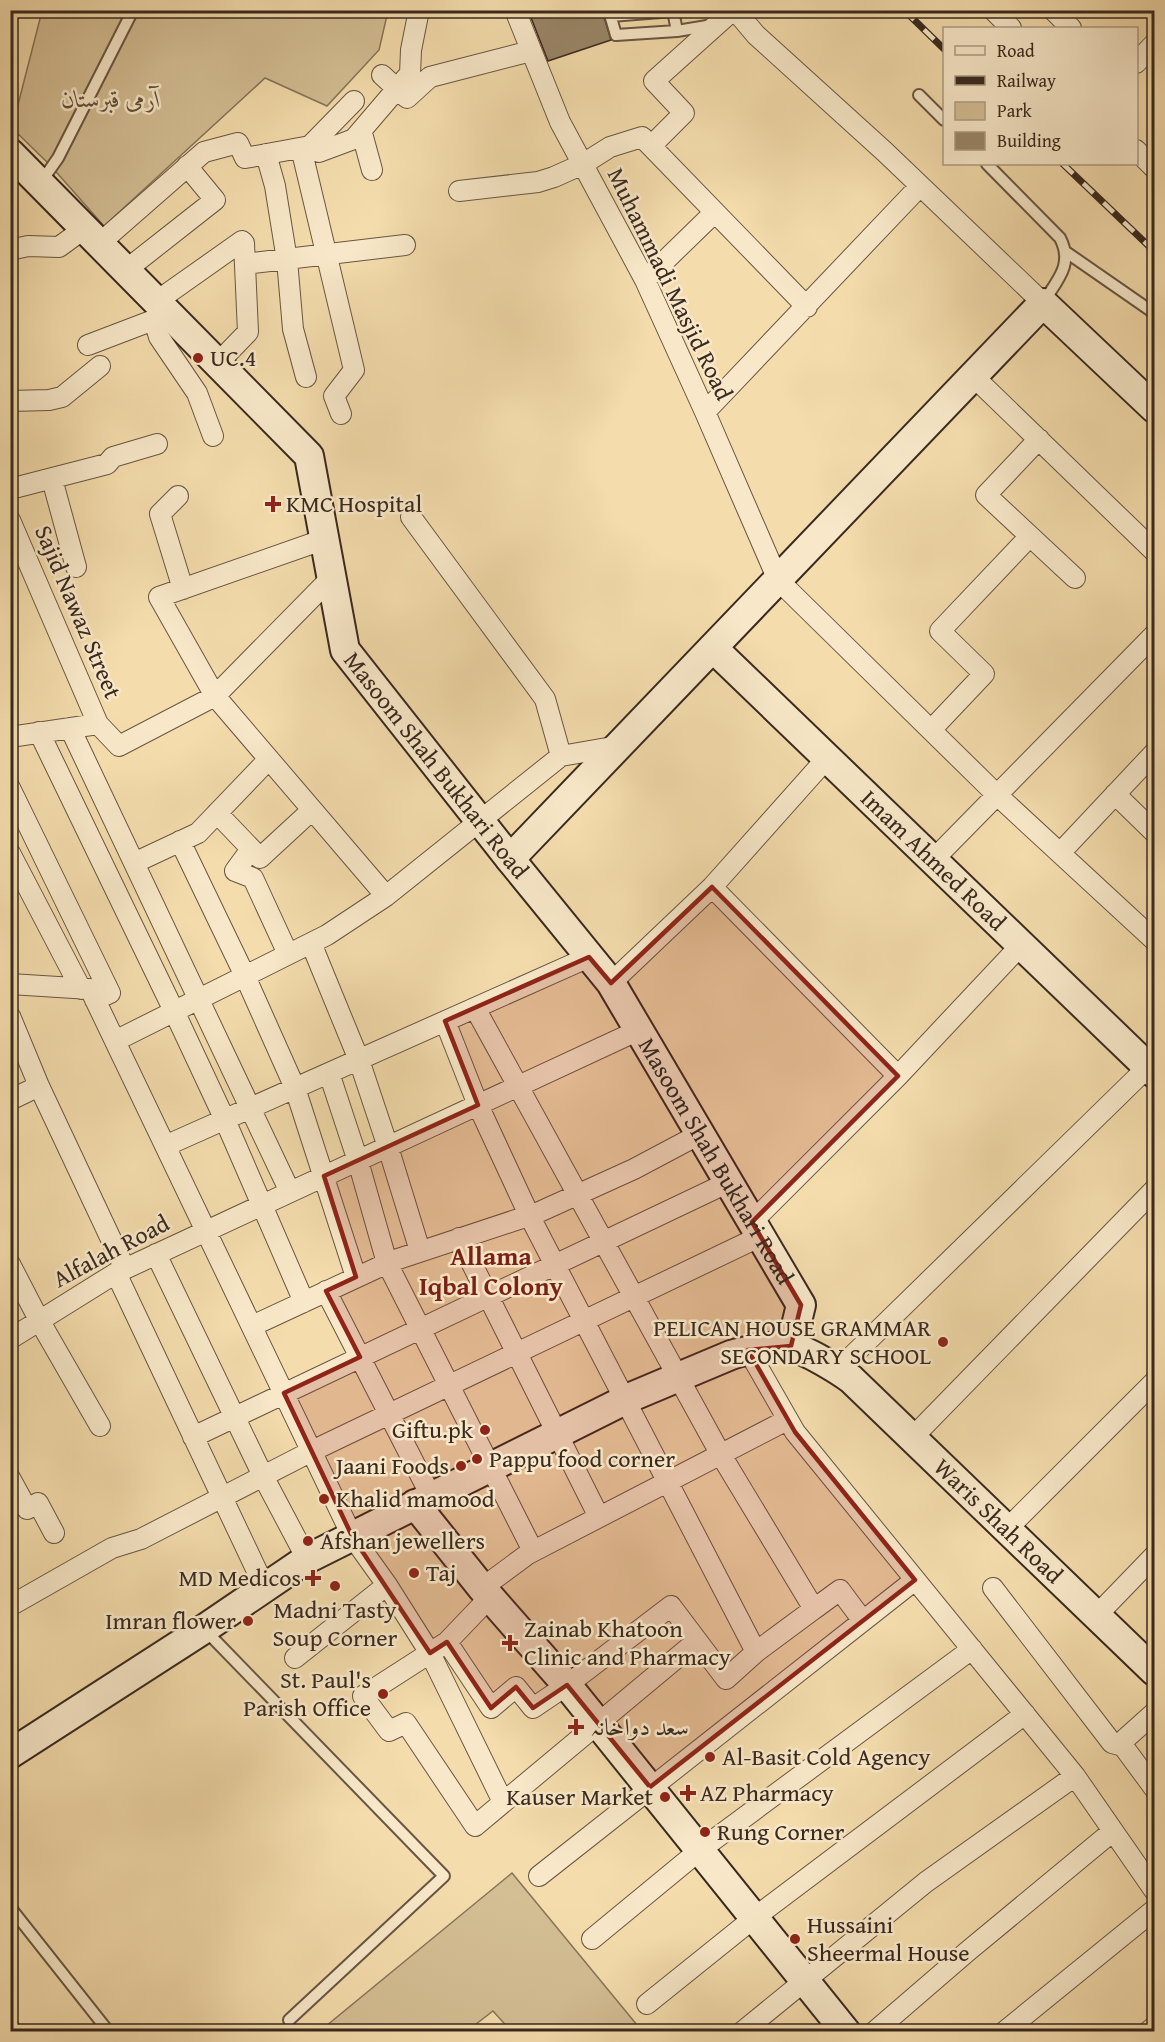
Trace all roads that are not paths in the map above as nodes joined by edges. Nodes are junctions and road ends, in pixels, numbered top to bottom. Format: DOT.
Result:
graph roads {
  1 [pos="133,10"];
  2 [pos="419,10"];
  3 [pos="515,10"];
  4 [pos="734,10"];
  5 [pos="993,10"];
  6 [pos="1053,10"];
  7 [pos="610,13"];
  8 [pos="718,24"];
  9 [pos="1010,27"];
  10 [pos="1070,27"];
  11 [pos="677,31"];
  12 [pos="1155,44"];
  13 [pos="531,51"];
  14 [pos="1138,62"];
  15 [pos="382,75"];
  16 [pos="397,89"];
  17 [pos="919,95"];
  18 [pos="354,101"];
  19 [pos="943,118"];
  20 [pos="354,139"];
  21 [pos="651,146"];
  22 [pos="306,147"];
  23 [pos="1138,151"];
  24 [pos="10,153"];
  25 [pos="266,154"];
  26 [pos="583,164"];
  27 [pos="988,165"];
  28 [pos="187,166"];
  29 [pos="1155,168"];
  30 [pos="372,170"];
  31 [pos="40,183"];
  32 [pos="920,186"];
  33 [pos="459,191"];
  34 [pos="714,213"];
  35 [pos="92,236"];
  36 [pos="405,245"];
  37 [pos="10,250"];
  38 [pos="1066,252"];
  39 [pos="327,255"];
  40 [pos="287,260"];
  41 [pos="245,264"];
  42 [pos="126,270"];
  43 [pos="645,280"];
  44 [pos="1043,303"];
  45 [pos="807,307"];
  46 [pos="160,312"];
  47 [pos="1155,313"];
  48 [pos="88,345"];
  49 [pos="218,363"];
  50 [pos="100,366"];
  51 [pos="306,376"];
  52 [pos="973,376"];
  53 [pos="10,401"];
  54 [pos="1155,408"];
  55 [pos="705,412"];
  56 [pos="341,414"];
  57 [pos="213,436"];
  58 [pos="1039,439"];
  59 [pos="157,444"];
  60 [pos="52,479"];
  61 [pos="10,489"];
  62 [pos="178,496"];
  63 [pos="411,516"];
  64 [pos="10,520"];
  65 [pos="1030,536"];
  66 [pos="325,539"];
  67 [pos="1155,551"];
  68 [pos="76,567"];
  69 [pos="332,577"];
  70 [pos="1075,578"];
  71 [pos="778,580"];
  72 [pos="183,589"];
  73 [pos="1155,635"];
  74 [pos="713,648"];
  75 [pos="215,696"];
  76 [pos="98,724"];
  77 [pos="70,728"];
  78 [pos="931,730"];
  79 [pos="39,732"];
  80 [pos="10,737"];
  81 [pos="618,746"];
  82 [pos="1155,753"];
  83 [pos="561,756"];
  84 [pos="827,758"];
  85 [pos="269,759"];
  86 [pos="10,788"];
  87 [pos="997,795"];
  88 [pos="1115,795"];
  89 [pos="312,810"];
  90 [pos="217,813"];
  91 [pos="480,821"];
  92 [pos="1155,832"];
  93 [pos="180,841"];
  94 [pos="251,849"];
  95 [pos="10,853"];
  96 [pos="1060,853"];
  97 [pos="510,859"];
  98 [pos="933,860"];
  99 [pos="134,863"];
  100 [pos="712,887"];
  101 [pos="386,896"];
  102 [pos="1155,940"];
  103 [pos="311,943"];
  104 [pos="1021,945"];
  105 [pos="288,954"];
  106 [pos="590,957"];
  107 [pos="244,976"];
  108 [pos="611,983"];
  109 [pos="10,984"];
  110 [pos="88,994"];
  111 [pos="199,999"];
  112 [pos="475,1008"];
  113 [pos="174,1011"];
  114 [pos="10,1016"];
  115 [pos="445,1021"];
  116 [pos="639,1030"];
  117 [pos="115,1041"];
  118 [pos="359,1060"];
  119 [pos="1153,1067"];
  120 [pos="329,1073"];
  121 [pos="898,1076"];
  122 [pos="39,1086"];
  123 [pos="518,1087"];
  124 [pos="295,1088"];
  125 [pos="10,1100"];
  126 [pos="478,1105"];
  127 [pos="251,1108"];
  128 [pos="225,1120"];
  129 [pos="700,1134"];
  130 [pos="165,1146"];
  131 [pos="388,1147"];
  132 [pos="358,1161"];
  133 [pos="324,1176"];
  134 [pos="729,1182"];
  135 [pos="1155,1190"];
  136 [pos="290,1192"];
  137 [pos="576,1194"];
  138 [pos="261,1206"];
  139 [pos="529,1215"];
  140 [pos="757,1229"];
  141 [pos="206,1231"];
  142 [pos="459,1238"];
  143 [pos="602,1242"];
  144 [pos="420,1251"];
  145 [pos="156,1254"];
  146 [pos="387,1263"];
  147 [pos="10,1264"];
  148 [pos="556,1264"];
  149 [pos="120,1271"];
  150 [pos="356,1277"];
  151 [pos="326,1291"];
  152 [pos="488,1296"];
  153 [pos="633,1298"];
  154 [pos="304,1302"];
  155 [pos="39,1320"];
  156 [pos="585,1321"];
  157 [pos="252,1326"];
  158 [pos="420,1329"];
  159 [pos="10,1339"];
  160 [pos="791,1346"];
  161 [pos="748,1350"];
  162 [pos="517,1353"];
  163 [pos="360,1357"];
  164 [pos="841,1371"];
  165 [pos="678,1377"];
  166 [pos="1155,1382"];
  167 [pos="449,1386"];
  168 [pos="284,1393"];
  169 [pos="625,1400"];
  170 [pos="389,1414"];
  171 [pos="234,1417"];
  172 [pos="788,1419"];
  173 [pos="100,1426"];
  174 [pos="557,1434"];
  175 [pos="194,1437"];
  176 [pos="912,1438"];
  177 [pos="312,1451"];
  178 [pos="721,1455"];
  179 [pos="489,1467"];
  180 [pos="263,1476"];
  181 [pos="10,1478"];
  182 [pos="668,1482"];
  183 [pos="222,1497"];
  184 [pos="423,1500"];
  185 [pos="599,1517"];
  186 [pos="1007,1529"];
  187 [pos="54,1533"];
  188 [pos="352,1536"];
  189 [pos="533,1551"];
  190 [pos="1155,1556"];
  191 [pos="307,1559"];
  192 [pos="915,1580"];
  193 [pos="387,1585"];
  194 [pos="265,1588"];
  195 [pos="993,1588"];
  196 [pos="486,1592"];
  197 [pos="10,1606"];
  198 [pos="814,1609"];
  199 [pos="1097,1615"];
  200 [pos="863,1621"];
  201 [pos="204,1629"];
  202 [pos="697,1641"];
  203 [pos="447,1642"];
  204 [pos="972,1649"];
  205 [pos="756,1652"];
  206 [pos="430,1653"];
  207 [pos="294,1658"];
  208 [pos="1155,1671"];
  209 [pos="567,1685"];
  210 [pos="1155,1713"];
  211 [pos="1025,1714"];
  212 [pos="597,1722"];
  213 [pos="1123,1746"];
  214 [pos="10,1754"];
  215 [pos="1075,1776"];
  216 [pos="650,1787"];
  217 [pos="1155,1788"];
  218 [pos="503,1802"];
  219 [pos="1113,1831"];
  220 [pos="700,1850"];
  221 [pos="539,1876"];
  222 [pos="1155,1890"];
  223 [pos="10,1907"];
  224 [pos="1155,1910"];
  225 [pos="754,1918"];
  226 [pos="592,1939"];
  227 [pos="804,1979"];
  228 [pos="647,2004"];
  229 [pos="289,2020"];
  230 [pos="1155,2027"];
  231 [pos="109,2031"];
  232 [pos="742,2031"];
  233 [pos="846,2031"];
  234 [pos="874,2031"];
  235 [pos="1004,2031"];
  236 [pos="1148,2031"];
  1 -- 31 [label="lane"];
  2 -- 16 [label="street"];
  3 -- 13 [label="street, Muhammadi Masjid Road"];
  4 -- 8 [label="street"];
  4 -- 32 [label="street"];
  5 -- 9 [label="street"];
  6 -- 10 [label="street"];
  7 -- 11 [label="lane"];
  7 -- 11 [label="lane"];
  8 -- 11 [label="lane"];
  8 -- 21 [label="street"];
  12 -- 14 [label="street"];
  13 -- 16 [label="street"];
  13 -- 26 [label="street, Muhammadi Masjid Road"];
  15 -- 16 [label="street"];
  16 -- 20 [label="street"];
  17 -- 19 [label="lane"];
  18 -- 22 [label="street"];
  20 -- 22 [label="street"];
  20 -- 30 [label="street"];
  21 -- 26 [label="street"];
  21 -- 34 [label="street"];
  22 -- 25 [label="street"];
  22 -- 39 [label="street"];
  23 -- 29 [label="street"];
  24 -- 31 [label="street, Masoom Shah Bukhari Road"];
  25 -- 28 [label="street"];
  25 -- 40 [label="street"];
  26 -- 33 [label="street"];
  26 -- 43 [label="street, Muhammadi Masjid Road"];
  27 -- 38 [label="lane"];
  28 -- 35 [label="street"];
  28 -- 42 [label="street"];
  31 -- 35 [label="street, Masoom Shah Bukhari Road"];
  32 -- 44 [label="street"];
  32 -- 45 [label="street"];
  34 -- 43 [label="street"];
  34 -- 45 [label="street"];
  35 -- 37 [label="street"];
  35 -- 42 [label="street, Masoom Shah Bukhari Road"];
  36 -- 39 [label="street"];
  38 -- 44 [label="lane"];
  38 -- 47 [label="lane"];
  39 -- 40 [label="street"];
  39 -- 56 [label="street"];
  40 -- 41 [label="street"];
  40 -- 51 [label="street"];
  41 -- 46 [label="street"];
  41 -- 49 [label="street"];
  42 -- 46 [label="street, Masoom Shah Bukhari Road"];
  43 -- 55 [label="street, Muhammadi Masjid Road"];
  44 -- 52 [label="street"];
  44 -- 54 [label="street"];
  45 -- 55 [label="street"];
  46 -- 48 [label="street"];
  46 -- 49 [label="street, Masoom Shah Bukhari Road"];
  46 -- 57 [label="street"];
  49 -- 66 [label="street, Masoom Shah Bukhari Road"];
  50 -- 53 [label="street"];
  52 -- 58 [label="street"];
  52 -- 71 [label="street"];
  55 -- 71 [label="street, Muhammadi Masjid Road"];
  58 -- 65 [label="street"];
  58 -- 67 [label="street"];
  59 -- 60 [label="street"];
  60 -- 61 [label="street"];
  60 -- 68 [label="street"];
  62 -- 72 [label="street"];
  63 -- 83 [label="street"];
  64 -- 76 [label="street, Sajid Nawaz Street"];
  65 -- 70 [label="street"];
  65 -- 78 [label="street"];
  66 -- 69 [label="street, Masoom Shah Bukhari Road"];
  66 -- 72 [label="street"];
  69 -- 75 [label="street"];
  69 -- 91 [label="street, Masoom Shah Bukhari Road"];
  71 -- 74 [label="street"];
  71 -- 78 [label="street"];
  72 -- 75 [label="street"];
  73 -- 87 [label="street"];
  74 -- 81 [label="street"];
  74 -- 84 [label="street, Imam Ahmed Road"];
  75 -- 76 [label="street"];
  75 -- 85 [label="street"];
  76 -- 77 [label="street"];
  77 -- 79 [label="street"];
  77 -- 99 [label="street"];
  78 -- 87 [label="street"];
  79 -- 80 [label="street"];
  79 -- 113 [label="street"];
  81 -- 83 [label="street"];
  81 -- 97 [label="street"];
  82 -- 88 [label="street"];
  83 -- 91 [label="street"];
  84 -- 98 [label="street, Imam Ahmed Road"];
  84 -- 100 [label="street"];
  85 -- 89 [label="street"];
  85 -- 90 [label="street"];
  86 -- 110 [label="street"];
  87 -- 96 [label="street"];
  87 -- 98 [label="street"];
  88 -- 92 [label="street"];
  88 -- 96 [label="street"];
  89 -- 94 [label="street"];
  89 -- 101 [label="street"];
  90 -- 93 [label="street"];
  90 -- 94 [label="street"];
  91 -- 97 [label="street, Masoom Shah Bukhari Road"];
  91 -- 101 [label="street"];
  93 -- 99 [label="street"];
  93 -- 107 [label="street"];
  94 -- 105 [label="street"];
  95 -- 110 [label="street"];
  96 -- 102 [label="street"];
  97 -- 106 [label="street, Masoom Shah Bukhari Road"];
  98 -- 104 [label="street, Imam Ahmed Road"];
  99 -- 111 [label="street"];
  100 -- 108 [label="street"];
  100 -- 121 [label="street"];
  101 -- 103 [label="street"];
  103 -- 105 [label="street"];
  103 -- 118 [label="street"];
  104 -- 119 [label="street, Imam Ahmed Road"];
  104 -- 121 [label="street"];
  105 -- 107 [label="street"];
  106 -- 108 [label="street, Masoom Shah Bukhari Road"];
  106 -- 112 [label="street"];
  107 -- 111 [label="street"];
  107 -- 124 [label="street"];
  108 -- 116 [label="street, Masoom Shah Bukhari Road"];
  109 -- 110 [label="street"];
  110 -- 117 [label="street"];
  111 -- 113 [label="street"];
  111 -- 127 [label="street"];
  112 -- 115 [label="street"];
  112 -- 123 [label="street"];
  113 -- 117 [label="street"];
  113 -- 128 [label="street"];
  114 -- 122 [label="street"];
  115 -- 118 [label="street"];
  115 -- 126 [label="street"];
  116 -- 123 [label="street, Alfalah Road"];
  116 -- 129 [label="street, Masoom Shah Bukhari Road"];
  117 -- 130 [label="street"];
  118 -- 120 [label="street"];
  118 -- 131 [label="street"];
  119 -- 164 [label="street"];
  120 -- 124 [label="street"];
  120 -- 132 [label="street"];
  121 -- 140 [label="street"];
  122 -- 125 [label="street"];
  122 -- 149 [label="street"];
  123 -- 126 [label="street, Alfalah Road"];
  123 -- 137 [label="street"];
  124 -- 127 [label="street"];
  124 -- 133 [label="street"];
  126 -- 131 [label="street, Alfalah Road"];
  126 -- 139 [label="street"];
  127 -- 128 [label="street"];
  127 -- 136 [label="street"];
  128 -- 130 [label="street"];
  128 -- 138 [label="street"];
  129 -- 134 [label="street, Masoom Shah Bukhari Road"];
  129 -- 137 [label="street"];
  130 -- 141 [label="street"];
  131 -- 132 [label="street, Alfalah Road"];
  131 -- 144 [label="street"];
  132 -- 133 [label="street, Alfalah Road"];
  132 -- 146 [label="street"];
  133 -- 136 [label="street, Alfalah Road"];
  133 -- 150 [label="street"];
  134 -- 140 [label="street, Masoom Shah Bukhari Road"];
  134 -- 143 [label="street"];
  135 -- 176 [label="street"];
  136 -- 138 [label="street, Alfalah Road"];
  137 -- 139 [label="street"];
  137 -- 143 [label="street"];
  138 -- 141 [label="street, Alfalah Road"];
  138 -- 154 [label="street"];
  139 -- 142 [label="street"];
  139 -- 148 [label="street"];
  140 -- 153 [label="street"];
  140 -- 160 [label="street, Masoom Shah Bukhari Road"];
  141 -- 145 [label="street, Alfalah Road"];
  141 -- 157 [label="street"];
  142 -- 144 [label="street"];
  142 -- 152 [label="street"];
  143 -- 148 [label="street"];
  143 -- 153 [label="street"];
  144 -- 146 [label="street"];
  145 -- 149 [label="street, Alfalah Road"];
  145 -- 171 [label="street"];
  146 -- 150 [label="street"];
  146 -- 158 [label="street"];
  147 -- 155 [label="street"];
  148 -- 152 [label="street"];
  148 -- 156 [label="street"];
  149 -- 155 [label="street, Alfalah Road"];
  149 -- 175 [label="street"];
  150 -- 151 [label="street"];
  151 -- 154 [label="street"];
  151 -- 163 [label="street"];
  152 -- 158 [label="street"];
  152 -- 162 [label="street"];
  153 -- 156 [label="street"];
  153 -- 165 [label="street"];
  154 -- 157 [label="street"];
  155 -- 159 [label="street, Alfalah Road"];
  155 -- 173 [label="street"];
  156 -- 162 [label="street"];
  156 -- 169 [label="street"];
  157 -- 168 [label="street"];
  158 -- 163 [label="street"];
  158 -- 167 [label="street"];
  160 -- 161 [label="street"];
  160 -- 164 [label="street, Waris Shah Road"];
  161 -- 165 [label="street"];
  161 -- 172 [label="street"];
  162 -- 167 [label="street"];
  162 -- 174 [label="street"];
  163 -- 168 [label="street"];
  163 -- 170 [label="street"];
  164 -- 176 [label="street, Waris Shah Road"];
  165 -- 169 [label="street"];
  165 -- 178 [label="street"];
  166 -- 186 [label="street"];
  167 -- 170 [label="street"];
  167 -- 179 [label="street"];
  168 -- 171 [label="street"];
  168 -- 177 [label="street"];
  169 -- 174 [label="street"];
  169 -- 182 [label="street"];
  170 -- 177 [label="street"];
  170 -- 184 [label="street"];
  171 -- 175 [label="street"];
  171 -- 180 [label="street"];
  172 -- 178 [label="street"];
  172 -- 192 [label="street"];
  174 -- 179 [label="street"];
  174 -- 185 [label="street"];
  175 -- 183 [label="street"];
  176 -- 186 [label="street, Waris Shah Road"];
  177 -- 180 [label="street"];
  177 -- 188 [label="street"];
  178 -- 182 [label="street"];
  178 -- 198 [label="street"];
  179 -- 184 [label="street"];
  179 -- 189 [label="street"];
  180 -- 183 [label="street"];
  180 -- 191 [label="street"];
  181 -- 187 [label="street"];
  182 -- 185 [label="street"];
  182 -- 205 [label="street"];
  183 -- 194 [label="street"];
  183 -- 197 [label="street"];
  184 -- 188 [label="street"];
  184 -- 196 [label="street"];
  185 -- 189 [label="street"];
  186 -- 199 [label="street, Waris Shah Road"];
  188 -- 191 [label="street"];
  188 -- 193 [label="street"];
  189 -- 196 [label="street"];
  190 -- 199 [label="street"];
  191 -- 194 [label="street"];
  192 -- 200 [label="street"];
  192 -- 204 [label="street"];
  193 -- 206 [label="street"];
  193 -- 207 [label="street"];
  194 -- 201 [label="street"];
  195 -- 213 [label="street"];
  196 -- 203 [label="street"];
  196 -- 209 [label="street"];
  198 -- 200 [label="street"];
  198 -- 205 [label="street"];
  199 -- 208 [label="street, Waris Shah Road"];
  200 -- 216 [label="street"];
  201 -- 214 [label="street"];
  201 -- 229 [label="lane"];
  202 -- 205 [label="street"];
  202 -- 209 [label="street"];
  202 -- 212 [label="street"];
  203 -- 206 [label="street"];
  203 -- 209 [label="street"];
  204 -- 211 [label="street"];
  204 -- 220 [label="street"];
  206 -- 218 [label="street"];
  206 -- 218 [label="street"];
  209 -- 212 [label="street"];
  210 -- 213 [label="street"];
  211 -- 215 [label="street"];
  211 -- 225 [label="street"];
  212 -- 216 [label="street"];
  212 -- 218 [label="street"];
  213 -- 217 [label="street"];
  215 -- 219 [label="street"];
  215 -- 227 [label="street"];
  216 -- 220 [label="street"];
  216 -- 221 [label="street"];
  219 -- 222 [label="street"];
  219 -- 234 [label="street"];
  220 -- 225 [label="street"];
  220 -- 226 [label="street"];
  223 -- 231 [label="lane"];
  224 -- 235 [label="street"];
  225 -- 227 [label="street"];
  225 -- 228 [label="street"];
  227 -- 232 [label="street"];
  227 -- 233 [label="street"];
  230 -- 236 [label="street"];
}
